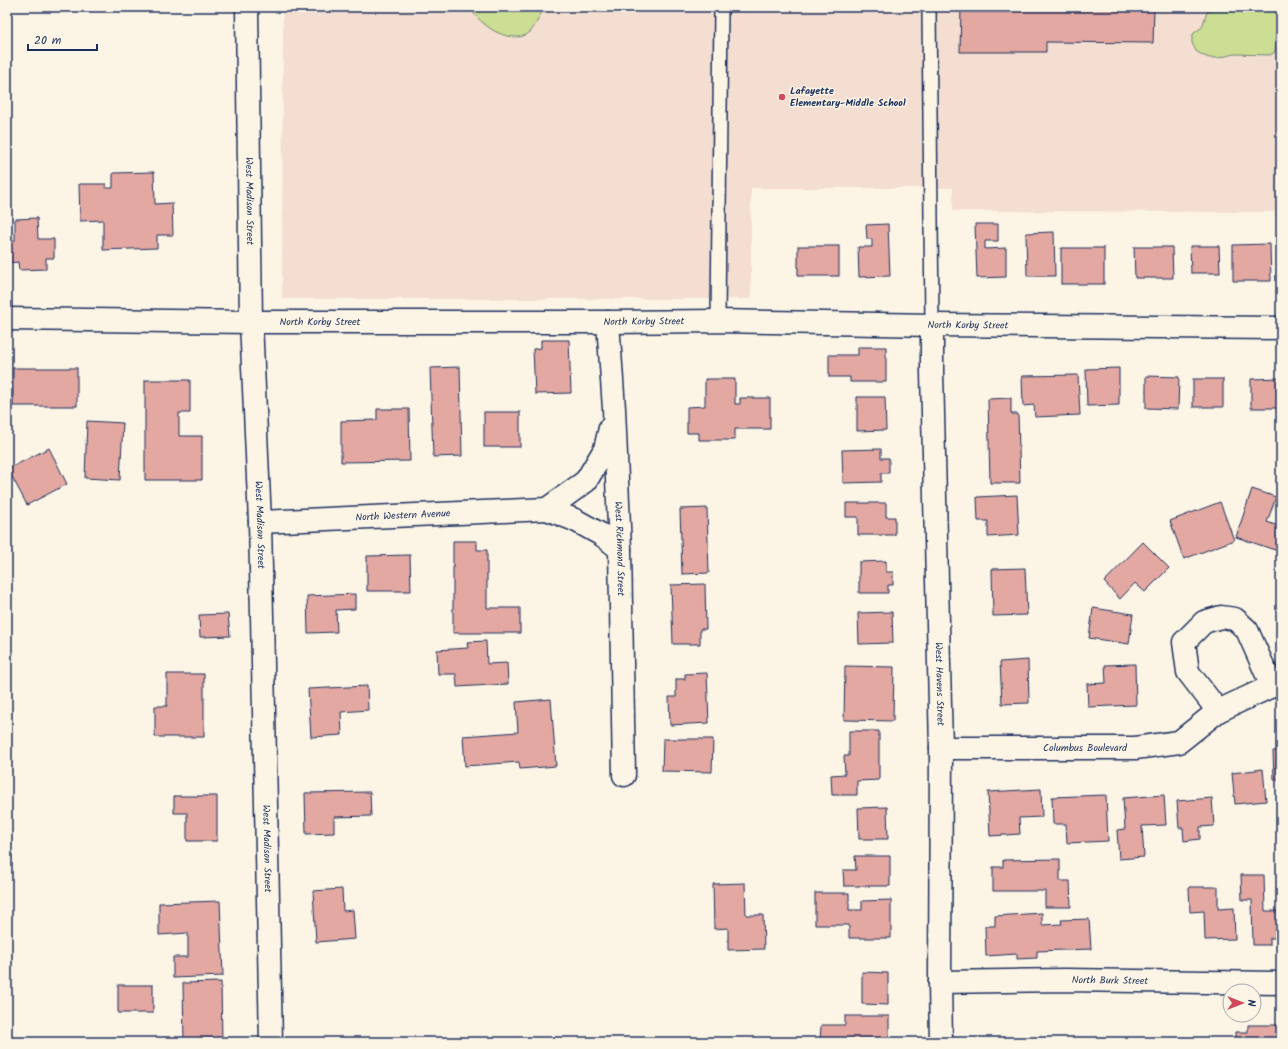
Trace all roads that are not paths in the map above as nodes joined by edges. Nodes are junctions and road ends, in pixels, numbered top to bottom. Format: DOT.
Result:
graph roads {
  1 [pos="247,7"];
  2 [pos="721,7"];
  3 [pos="929,7"];
  4 [pos="7,319"];
  5 [pos="718,320"];
  6 [pos="251,322"];
  7 [pos="608,322"];
  8 [pos="932,325"];
  9 [pos="1281,328"];
  10 [pos="614,409"];
  11 [pos="547,509"];
  12 [pos="260,522"];
  13 [pos="620,550"];
  14 [pos="1277,685"];
  15 [pos="1218,711"];
  16 [pos="941,748"];
  17 [pos="624,776"];
  18 [pos="940,982"];
  19 [pos="1281,983"];
  20 [pos="271,1042"];
  21 [pos="941,1042"];
  1 -- 6 [label="street, West Madison Street"];
  2 -- 5 [label="lane"];
  3 -- 8 [label="lane"];
  4 -- 6 [label="street, North Korby Street"];
  5 -- 7 [label="street, North Korby Street"];
  5 -- 8 [label="street, North Korby Street"];
  6 -- 7 [label="street, North Korby Street"];
  6 -- 12 [label="street, West Madison Street"];
  7 -- 10 [label="street, West Richmond Street"];
  8 -- 9 [label="street, North Korby Street"];
  8 -- 16 [label="street, West Havens Street"];
  10 -- 11 [label="street"];
  10 -- 13 [label="street, West Richmond Street"];
  11 -- 12 [label="street, North Western Avenue"];
  11 -- 13 [label="street, North Western Avenue"];
  12 -- 20 [label="street, West Madison Street"];
  13 -- 17 [label="street, West Richmond Street"];
  14 -- 15 [label="street, Columbus Boulevard"];
  14 -- 15 [label="street, Columbus Boulevard"];
  15 -- 16 [label="street, Columbus Boulevard"];
  16 -- 18 [label="street, West Havens Street"];
  18 -- 19 [label="street, North Burk Street"];
  18 -- 21 [label="street, West Havens Street"];
}
